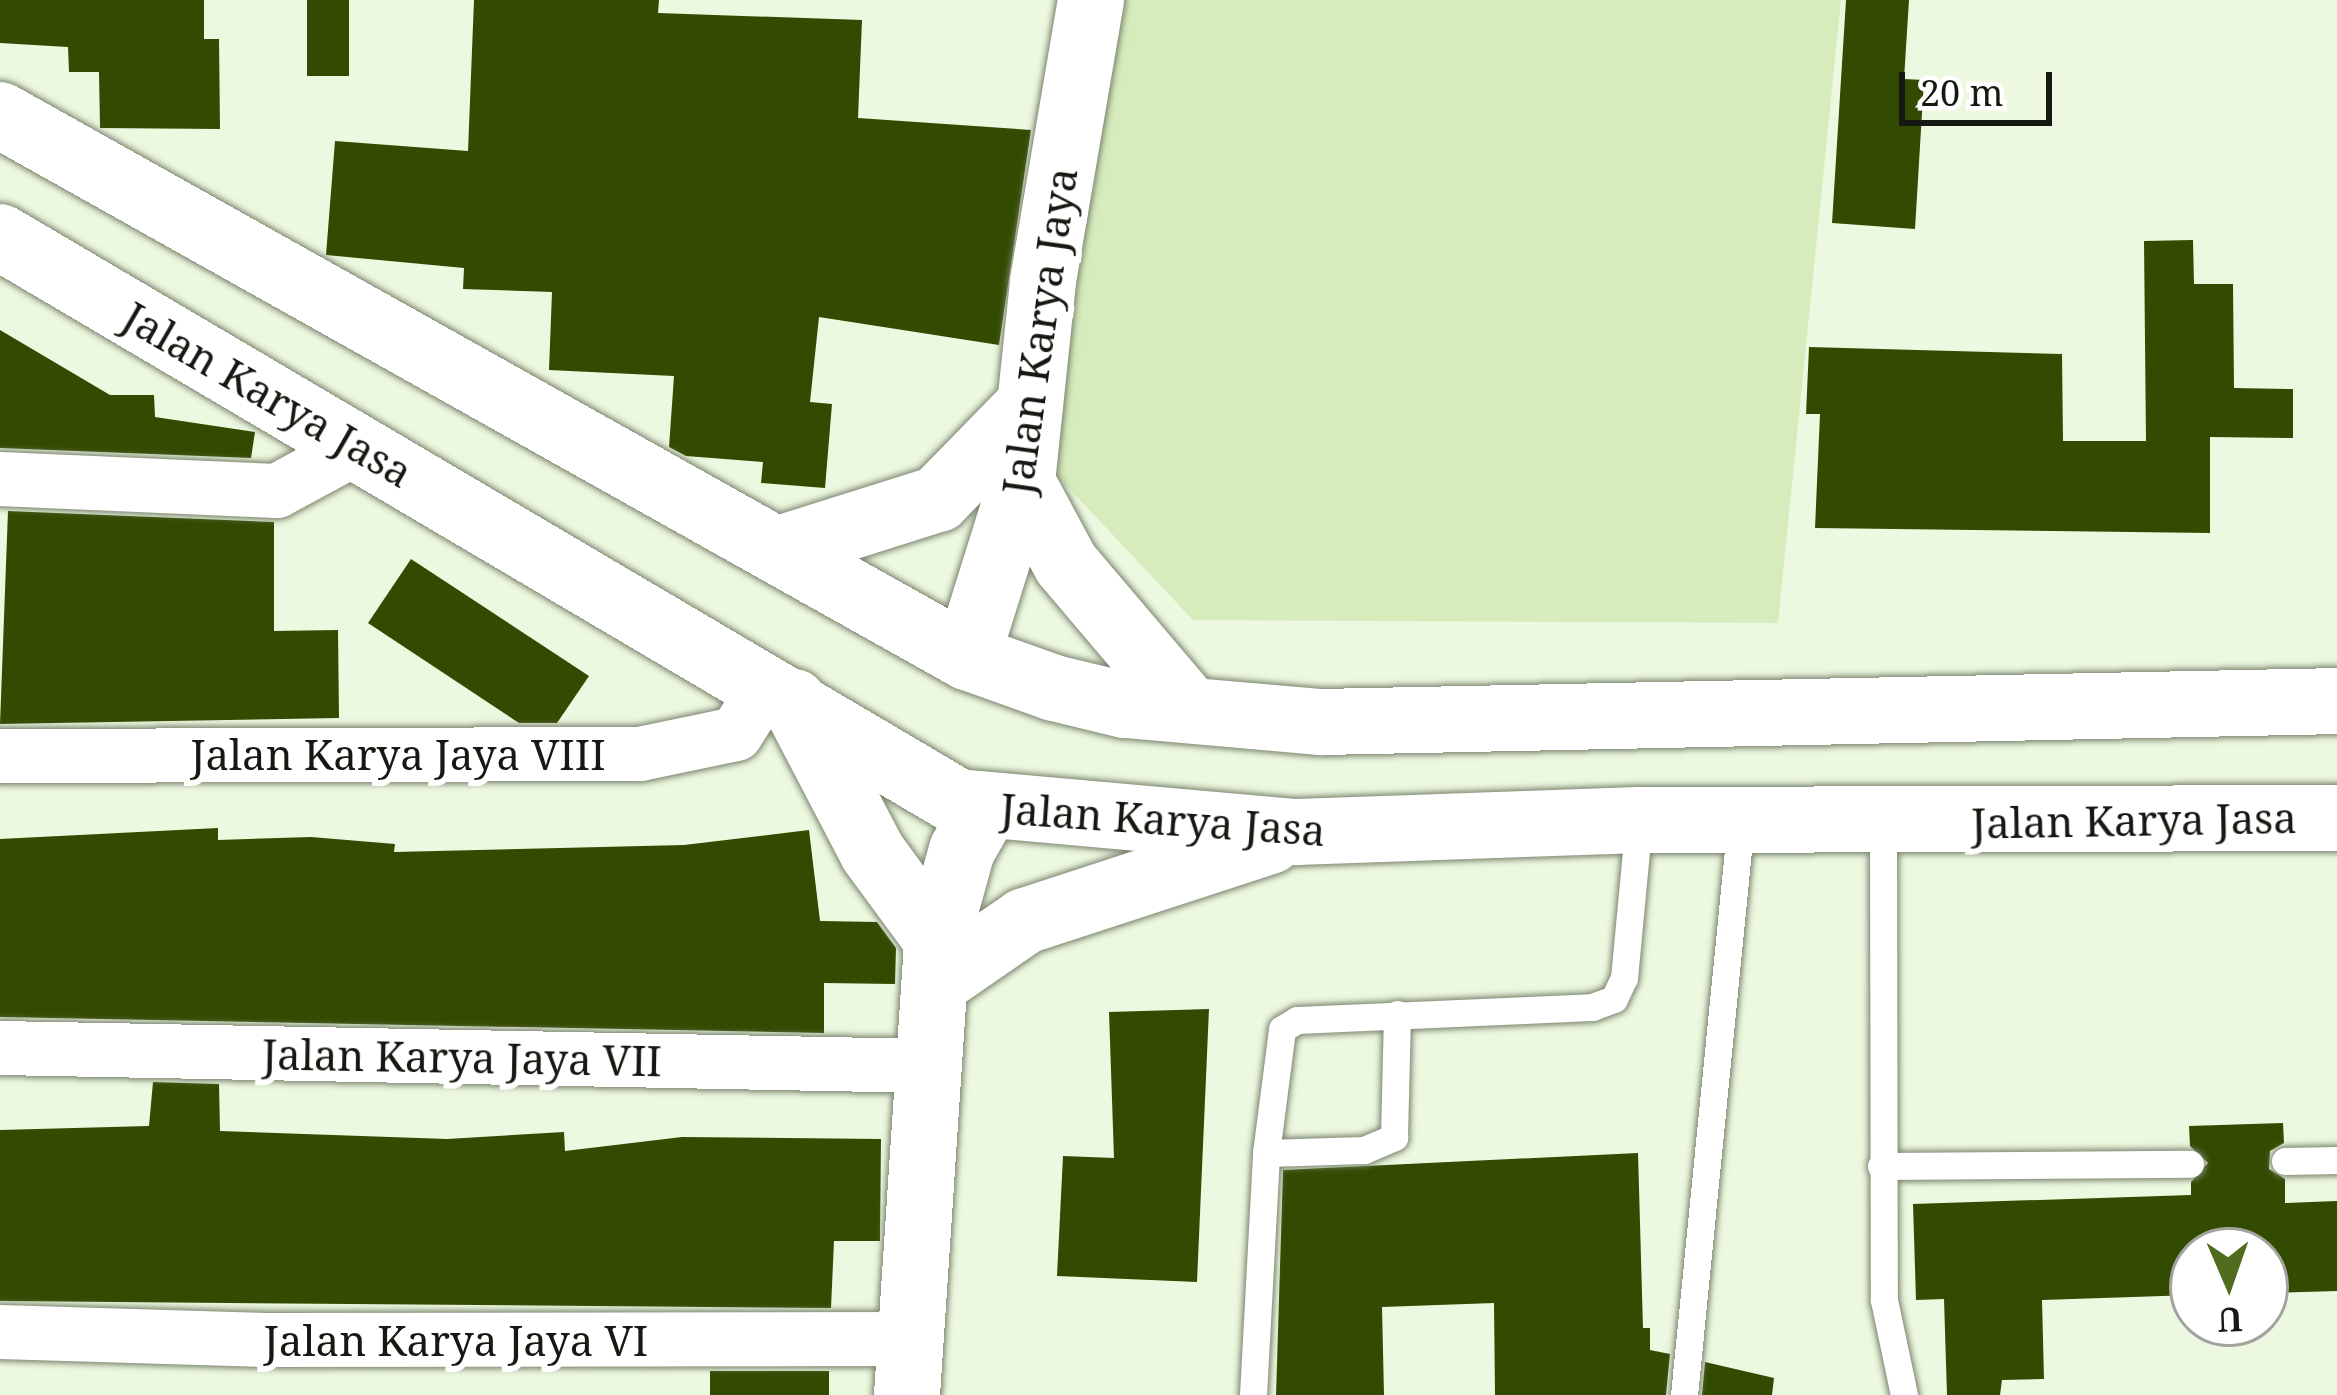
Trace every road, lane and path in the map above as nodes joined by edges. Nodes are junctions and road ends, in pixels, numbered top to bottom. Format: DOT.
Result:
graph roads {
  1 [pos="1091,0"];
  2 [pos="0,115"];
  3 [pos="0,236"];
  4 [pos="1025,410"];
  5 [pos="360,446"];
  6 [pos="0,479"];
  7 [pos="1022,482"];
  8 [pos="779,549"];
  9 [pos="967,657"];
  10 [pos="781,693"];
  11 [pos="2337,701"];
  12 [pos="1189,709"];
  13 [pos="0,756"];
  14 [pos="986,808"];
  15 [pos="2337,818"];
  16 [pos="1639,820"];
  17 [pos="1741,820"];
  18 [pos="1883,822"];
  19 [pos="1296,832"];
  20 [pos="936,962"];
  21 [pos="1397,1014"];
  22 [pos="0,1048"];
  23 [pos="925,1066"];
  24 [pos="1266,1153"];
  25 [pos="2337,1160"];
  26 [pos="2284,1161"];
  27 [pos="2190,1164"];
  28 [pos="1881,1166"];
  29 [pos="0,1332"];
  30 [pos="909,1367"];
  31 [pos="1252,1395"];
  32 [pos="1684,1395"];
  33 [pos="1904,1395"];
  1 -- 4 [label="main road, Jalan Karya Jaya"];
  2 -- 8 [label="main road"];
  3 -- 5 [label="main road, Jalan Karya Jasa"];
  4 -- 7 [label="main road, Jalan Karya Jaya"];
  4 -- 8 [label="main road"];
  5 -- 6 [label="street"];
  5 -- 10 [label="main road, Jalan Karya Jasa"];
  7 -- 9 [label="main road, Jalan Karya Jaya"];
  7 -- 12 [label="main road"];
  8 -- 9 [label="main road"];
  9 -- 12 [label="main road"];
  10 -- 13 [label="street, Jalan Karya Jaya VIII"];
  10 -- 14 [label="main road, Jalan Karya Jasa"];
  10 -- 20 [label="main road"];
  11 -- 12 [label="main road"];
  14 -- 19 [label="main road, Jalan Karya Jasa"];
  14 -- 20 [label="main road"];
  15 -- 18 [label="main road, Jalan Karya Jasa"];
  16 -- 17 [label="main road, Jalan Karya Jasa"];
  16 -- 19 [label="main road, Jalan Karya Jasa"];
  16 -- 21 [label="lane"];
  17 -- 18 [label="main road, Jalan Karya Jasa"];
  17 -- 32 [label="lane"];
  18 -- 28 [label="lane"];
  19 -- 20 [label="main road"];
  20 -- 23 [label="main road"];
  21 -- 24 [label="lane"];
  21 -- 24 [label="lane"];
  22 -- 23 [label="street, Jalan Karya Jaya VII"];
  23 -- 30 [label="main road"];
  24 -- 31 [label="lane"];
  25 -- 26 [label="lane"];
  27 -- 28 [label="lane"];
  28 -- 33 [label="lane"];
  29 -- 30 [label="street, Jalan Karya Jaya VI"];
}
